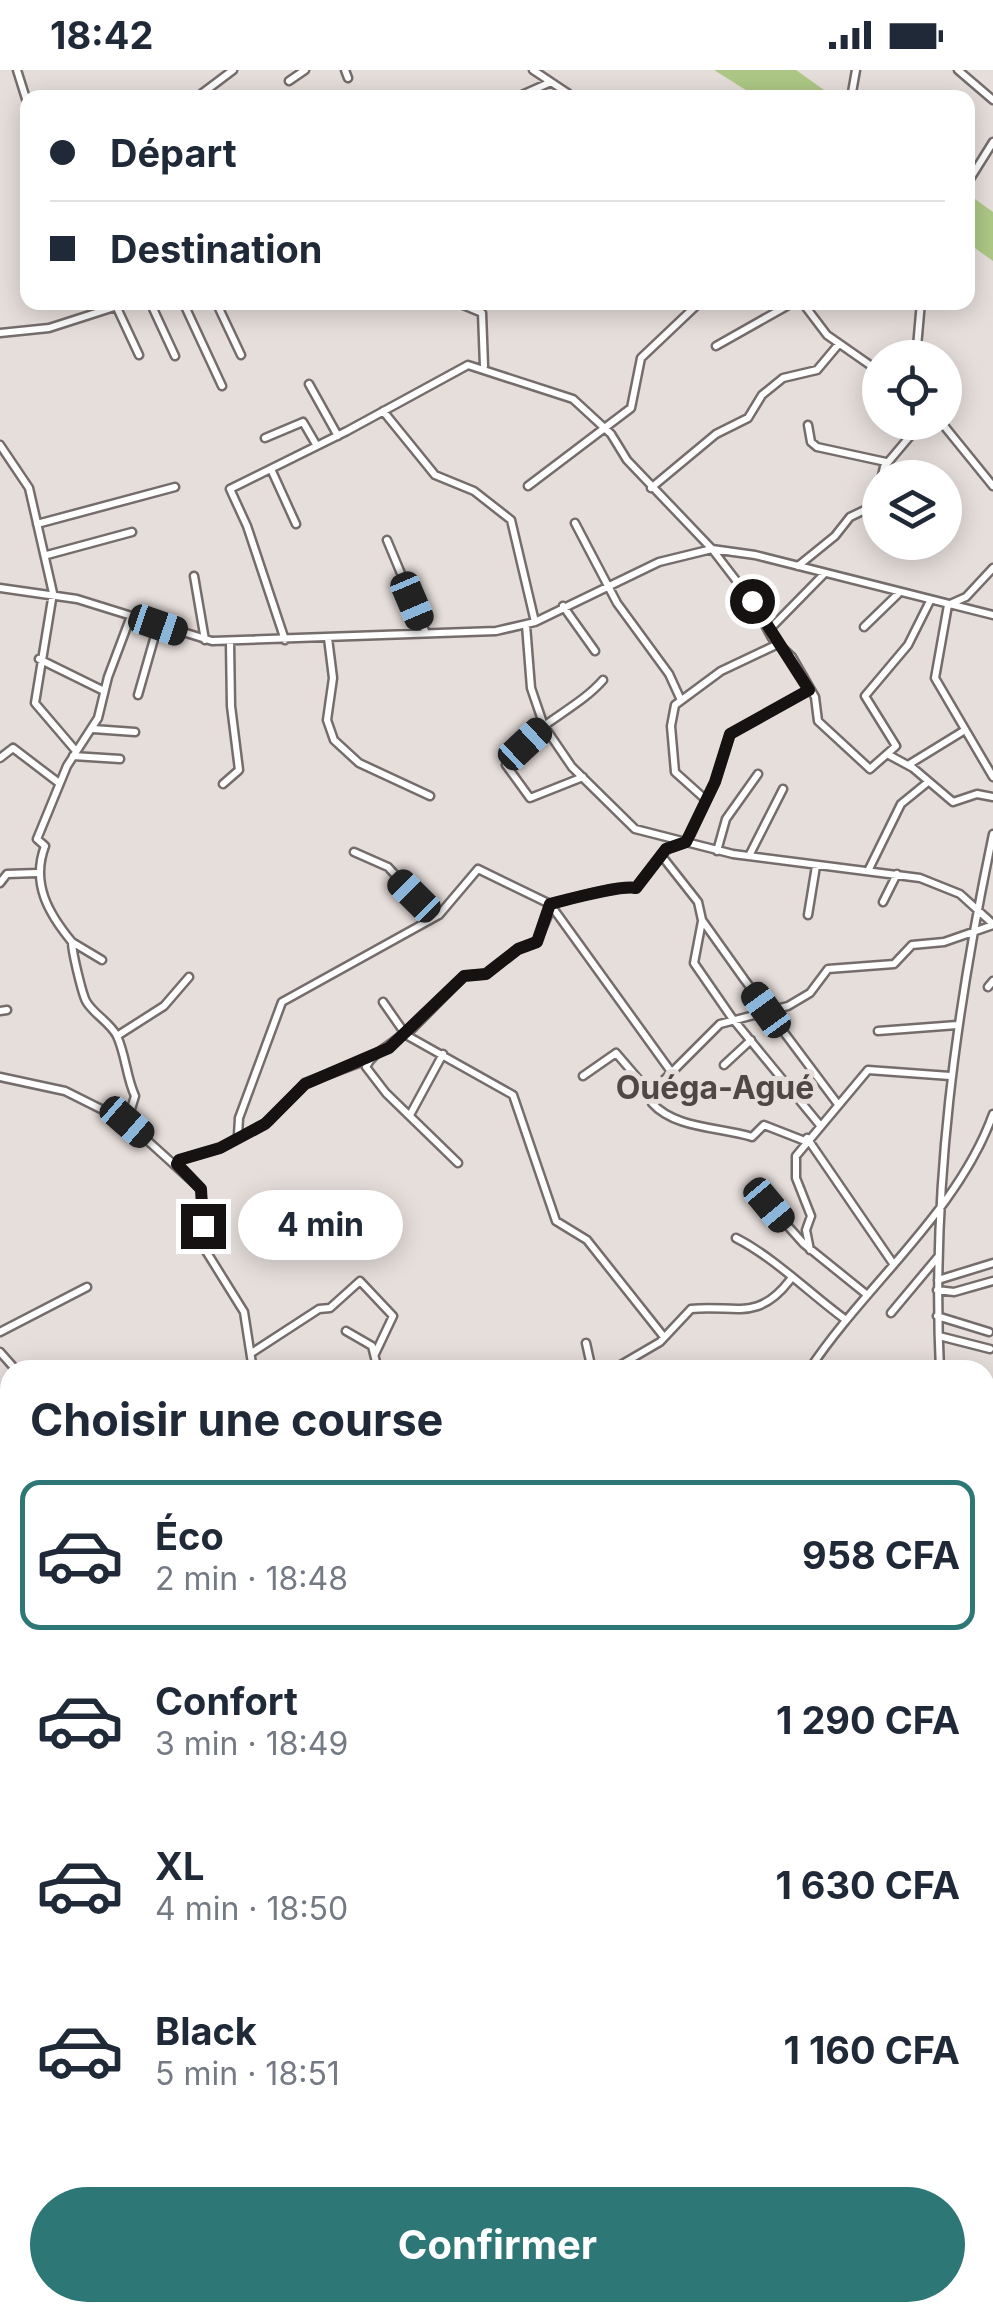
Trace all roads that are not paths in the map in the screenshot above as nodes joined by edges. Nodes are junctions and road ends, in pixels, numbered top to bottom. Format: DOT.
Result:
graph roads {
  1 [pos="234,70"];
  2 [pos="305,70"];
  3 [pos="533,70"];
  4 [pos="958,70"];
  5 [pos="550,76"];
  6 [pos="288,80"];
  7 [pos="207,90"];
  8 [pos="528,90"];
  9 [pos="993,100"];
  10 [pos="993,142"];
  11 [pos="975,171"];
  12 [pos="118,310"];
  13 [pos="154,310"];
  14 [pos="187,310"];
  15 [pos="220,310"];
  16 [pos="475,310"];
  17 [pos="692,310"];
  18 [pos="780,310"];
  19 [pos="809,310"];
  20 [pos="920,310"];
  21 [pos="0,332"];
  22 [pos="918,340"];
  23 [pos="716,346"];
  24 [pos="838,346"];
  25 [pos="241,355"];
  26 [pos="139,356"];
  27 [pos="176,356"];
  28 [pos="862,361"];
  29 [pos="484,366"];
  30 [pos="309,384"];
  31 [pos="222,386"];
  32 [pos="383,411"];
  33 [pos="808,425"];
  34 [pos="604,429"];
  35 [pos="338,436"];
  36 [pos="265,438"];
  37 [pos="906,440"];
  38 [pos="956,440"];
  39 [pos="0,445"];
  40 [pos="317,446"];
  41 [pos="878,460"];
  42 [pos="889,460"];
  43 [pos="272,469"];
  44 [pos="528,486"];
  45 [pos="993,486"];
  46 [pos="175,487"];
  47 [pos="651,488"];
  48 [pos="862,511"];
  49 [pos="576,523"];
  50 [pos="37,524"];
  51 [pos="296,524"];
  52 [pos="132,532"];
  53 [pos="387,540"];
  54 [pos="712,550"];
  55 [pos="46,555"];
  56 [pos="798,566"];
  57 [pos="993,568"];
  58 [pos="824,574"];
  59 [pos="194,576"];
  60 [pos="606,585"];
  61 [pos="0,588"];
  62 [pos="53,593"];
  63 [pos="899,593"];
  64 [pos="930,601"];
  65 [pos="948,605"];
  66 [pos="563,606"];
  67 [pos="993,615"];
  68 [pos="131,616"];
  69 [pos="535,622"];
  70 [pos="158,625"];
  71 [pos="526,626"];
  72 [pos="864,627"];
  73 [pos="425,631"];
  74 [pos="768,631"];
  75 [pos="328,638"];
  76 [pos="205,640"];
  77 [pos="286,640"];
  78 [pos="230,642"];
  79 [pos="778,644"];
  80 [pos="595,650"];
  81 [pos="39,659"];
  82 [pos="603,680"];
  83 [pos="104,690"];
  84 [pos="809,690"];
  85 [pos="138,695"];
  86 [pos="680,698"];
  87 [pos="544,726"];
  88 [pos="92,729"];
  89 [pos="965,730"];
  90 [pos="135,732"];
  91 [pos="74,754"];
  92 [pos="889,756"];
  93 [pos="0,758"];
  94 [pos="120,759"];
  95 [pos="908,764"];
  96 [pos="758,774"];
  97 [pos="584,776"];
  98 [pos="993,778"];
  99 [pos="928,782"];
  100 [pos="59,784"];
  101 [pos="223,784"];
  102 [pos="783,789"];
  103 [pos="430,796"];
  104 [pos="704,798"];
  105 [pos="993,798"];
  106 [pos="993,834"];
  107 [pos="686,842"];
  108 [pos="717,851"];
  109 [pos="354,852"];
  110 [pos="661,855"];
  111 [pos="749,856"];
  112 [pos="816,866"];
  113 [pos="868,871"];
  114 [pos="36,873"];
  115 [pos="897,874"];
  116 [pos="0,883"];
  117 [pos="882,902"];
  118 [pos="551,906"];
  119 [pos="978,906"];
  120 [pos="808,915"];
  121 [pos="434,918"];
  122 [pos="702,920"];
  123 [pos="993,924"];
  124 [pos="973,933"];
  125 [pos="72,942"];
  126 [pos="102,960"];
  127 [pos="189,977"];
  128 [pos="384,1002"];
  129 [pos="766,1010"];
  130 [pos="732,1018"];
  131 [pos="956,1025"];
  132 [pos="878,1030"];
  133 [pos="405,1034"];
  134 [pos="117,1036"];
  135 [pos="751,1040"];
  136 [pos="443,1054"];
  137 [pos="372,1058"];
  138 [pos="724,1066"];
  139 [pos="672,1072"];
  140 [pos="0,1076"];
  141 [pos="583,1076"];
  142 [pos="950,1076"];
  143 [pos="652,1095"];
  144 [pos="837,1103"];
  145 [pos="993,1114"];
  146 [pos="410,1116"];
  147 [pos="127,1122"];
  148 [pos="819,1124"];
  149 [pos="238,1135"];
  150 [pos="806,1140"];
  151 [pos="458,1162"];
  152 [pos="180,1168"];
  153 [pos="942,1201"];
  154 [pos="769,1205"];
  155 [pos="736,1238"];
  156 [pos="810,1250"];
  157 [pos="938,1257"];
  158 [pos="892,1262"];
  159 [pos="993,1263"];
  160 [pos="790,1280"];
  161 [pos="993,1281"];
  162 [pos="938,1285"];
  163 [pos="88,1287"];
  164 [pos="866,1294"];
  165 [pos="891,1312"];
  166 [pos="937,1316"];
  167 [pos="846,1320"];
  168 [pos="346,1331"];
  169 [pos="0,1332"];
  170 [pos="989,1332"];
  171 [pos="938,1336"];
  172 [pos="664,1337"];
  173 [pos="586,1342"];
  174 [pos="990,1350"];
  175 [pos="253,1352"];
  176 [pos="374,1354"];
  177 [pos="253,1360"];
  178 [pos="376,1360"];
  179 [pos="590,1360"];
  180 [pos="633,1360"];
  181 [pos="816,1360"];
  182 [pos="939,1360"];
  183 [pos="665,2322"];
  184 [pos="675,2322"];
  1 -- 7 [label="street"];
  2 -- 6 [label="street"];
  3 -- 5 [label="street"];
  4 -- 9 [label="street"];
  5 -- 8 [label="street"];
  10 -- 11 [label="street"];
  12 -- 21 [label="street"];
  12 -- 26 [label="street"];
  13 -- 27 [label="street"];
  14 -- 31 [label="street"];
  15 -- 25 [label="street"];
  16 -- 29 [label="street"];
  17 -- 34 [label="street"];
  18 -- 23 [label="street"];
  19 -- 24 [label="street"];
  20 -- 22 [label="street"];
  24 -- 28 [label="street"];
  24 -- 47 [label="street"];
  29 -- 32 [label="street"];
  29 -- 34 [label="street"];
  30 -- 35 [label="street"];
  32 -- 35 [label="street"];
  32 -- 69 [label="street"];
  33 -- 41 [label="street"];
  34 -- 44 [label="street"];
  34 -- 47 [label="street"];
  35 -- 40 [label="street"];
  36 -- 40 [label="street"];
  37 -- 42 [label="street"];
  38 -- 45 [label="street"];
  39 -- 50 [label="street"];
  40 -- 43 [label="street"];
  43 -- 51 [label="street"];
  43 -- 77 [label="street"];
  46 -- 50 [label="street"];
  47 -- 54 [label="street"];
  48 -- 56 [label="street"];
  49 -- 60 [label="street"];
  50 -- 55 [label="street"];
  52 -- 55 [label="street"];
  53 -- 73 [label="street"];
  54 -- 56 [label="street"];
  54 -- 60 [label="street"];
  54 -- 74 [label="street"];
  55 -- 62 [label="street"];
  56 -- 58 [label="street"];
  57 -- 65 [label="street"];
  58 -- 63 [label="street"];
  58 -- 74 [label="street"];
  59 -- 76 [label="street"];
  60 -- 66 [label="street"];
  60 -- 86 [label="street"];
  61 -- 62 [label="street"];
  62 -- 68 [label="street"];
  62 -- 81 [label="street"];
  63 -- 64 [label="street"];
  63 -- 72 [label="street"];
  64 -- 65 [label="street"];
  64 -- 92 [label="street"];
  65 -- 67 [label="street"];
  65 -- 89 [label="street"];
  66 -- 69 [label="street"];
  66 -- 80 [label="street"];
  68 -- 70 [label="street"];
  68 -- 83 [label="street"];
  69 -- 71 [label="street"];
  70 -- 76 [label="street"];
  70 -- 85 [label="street"];
  71 -- 73 [label="street"];
  71 -- 87 [label="street"];
  73 -- 75 [label="street"];
  74 -- 79 [label="street"];
  75 -- 77 [label="street"];
  75 -- 103 [label="street"];
  76 -- 78 [label="street"];
  77 -- 78 [label="street"];
  78 -- 101 [label="street"];
  79 -- 84 [label="street"];
  79 -- 86 [label="street"];
  81 -- 83 [label="street"];
  81 -- 91 [label="street"];
  82 -- 87 [label="street"];
  83 -- 88 [label="street"];
  84 -- 92 [label="street"];
  84 -- 104 [label="street"];
  86 -- 104 [label="street"];
  87 -- 97 [label="street"];
  87 -- 97 [label="street"];
  88 -- 90 [label="street"];
  88 -- 91 [label="street"];
  89 -- 95 [label="street"];
  89 -- 98 [label="street"];
  91 -- 94 [label="street"];
  91 -- 100 [label="street"];
  92 -- 95 [label="street"];
  93 -- 100 [label="street"];
  95 -- 99 [label="street"];
  96 -- 108 [label="street"];
  97 -- 107 [label="street"];
  99 -- 105 [label="street"];
  99 -- 113 [label="street"];
  100 -- 114 [label="street"];
  102 -- 111 [label="street"];
  104 -- 107 [label="street"];
  106 -- 119 [label="street"];
  107 -- 108 [label="street"];
  107 -- 110 [label="street"];
  108 -- 111 [label="street"];
  109 -- 121 [label="street"];
  110 -- 118 [label="street"];
  110 -- 122 [label="street"];
  111 -- 112 [label="street"];
  112 -- 113 [label="street"];
  112 -- 120 [label="street"];
  113 -- 115 [label="street"];
  114 -- 116 [label="street"];
  114 -- 125 [label="street"];
  115 -- 117 [label="street"];
  115 -- 119 [label="street"];
  118 -- 121 [label="street"];
  118 -- 133 [label="street"];
  118 -- 139 [label="street"];
  119 -- 123 [label="street"];
  119 -- 124 [label="street"];
  121 -- 149 [label="street"];
  122 -- 129 [label="street"];
  122 -- 130 [label="street"];
  123 -- 124 [label="street"];
  124 -- 129 [label="street"];
  124 -- 131 [label="street"];
  125 -- 126 [label="street"];
  125 -- 134 [label="street"];
  127 -- 134 [label="street"];
  128 -- 133 [label="street"];
  129 -- 130 [label="street"];
  129 -- 144 [label="street"];
  130 -- 135 [label="street"];
  130 -- 139 [label="street"];
  131 -- 132 [label="street"];
  131 -- 142 [label="street"];
  133 -- 136 [label="street"];
  133 -- 137 [label="street"];
  134 -- 147 [label="street"];
  135 -- 138 [label="street"];
  135 -- 148 [label="street"];
  136 -- 146 [label="street"];
  136 -- 172 [label="street"];
  137 -- 146 [label="street"];
  137 -- 149 [label="street"];
  139 -- 143 [label="street"];
  140 -- 147 [label="street"];
  141 -- 143 [label="street"];
  142 -- 144 [label="street"];
  142 -- 153 [label="street"];
  143 -- 150 [label="street"];
  144 -- 148 [label="street"];
  145 -- 153 [label="street"];
  146 -- 151 [label="street"];
  147 -- 152 [label="street"];
  148 -- 150 [label="street"];
  149 -- 152 [label="street"];
  150 -- 156 [label="street"];
  150 -- 158 [label="street"];
  152 -- 175 [label="street"];
  153 -- 157 [label="street"];
  153 -- 158 [label="street"];
  154 -- 156 [label="street"];
  155 -- 160 [label="street"];
  156 -- 164 [label="street"];
  157 -- 162 [label="street"];
  157 -- 165 [label="street"];
  158 -- 164 [label="street"];
  159 -- 162 [label="street"];
  160 -- 167 [label="street"];
  160 -- 172 [label="street"];
  161 -- 162 [label="street"];
  162 -- 166 [label="street"];
  163 -- 169 [label="street"];
  164 -- 167 [label="street"];
  166 -- 170 [label="street"];
  166 -- 171 [label="street"];
  167 -- 181 [label="street"];
  168 -- 176 [label="street"];
  171 -- 174 [label="street"];
  171 -- 182 [label="street"];
  172 -- 180 [label="street"];
  173 -- 179 [label="street"];
  175 -- 176 [label="street"];
  175 -- 177 [label="street"];
  176 -- 178 [label="street"];
  183 -- 184 [label="street"];
}
